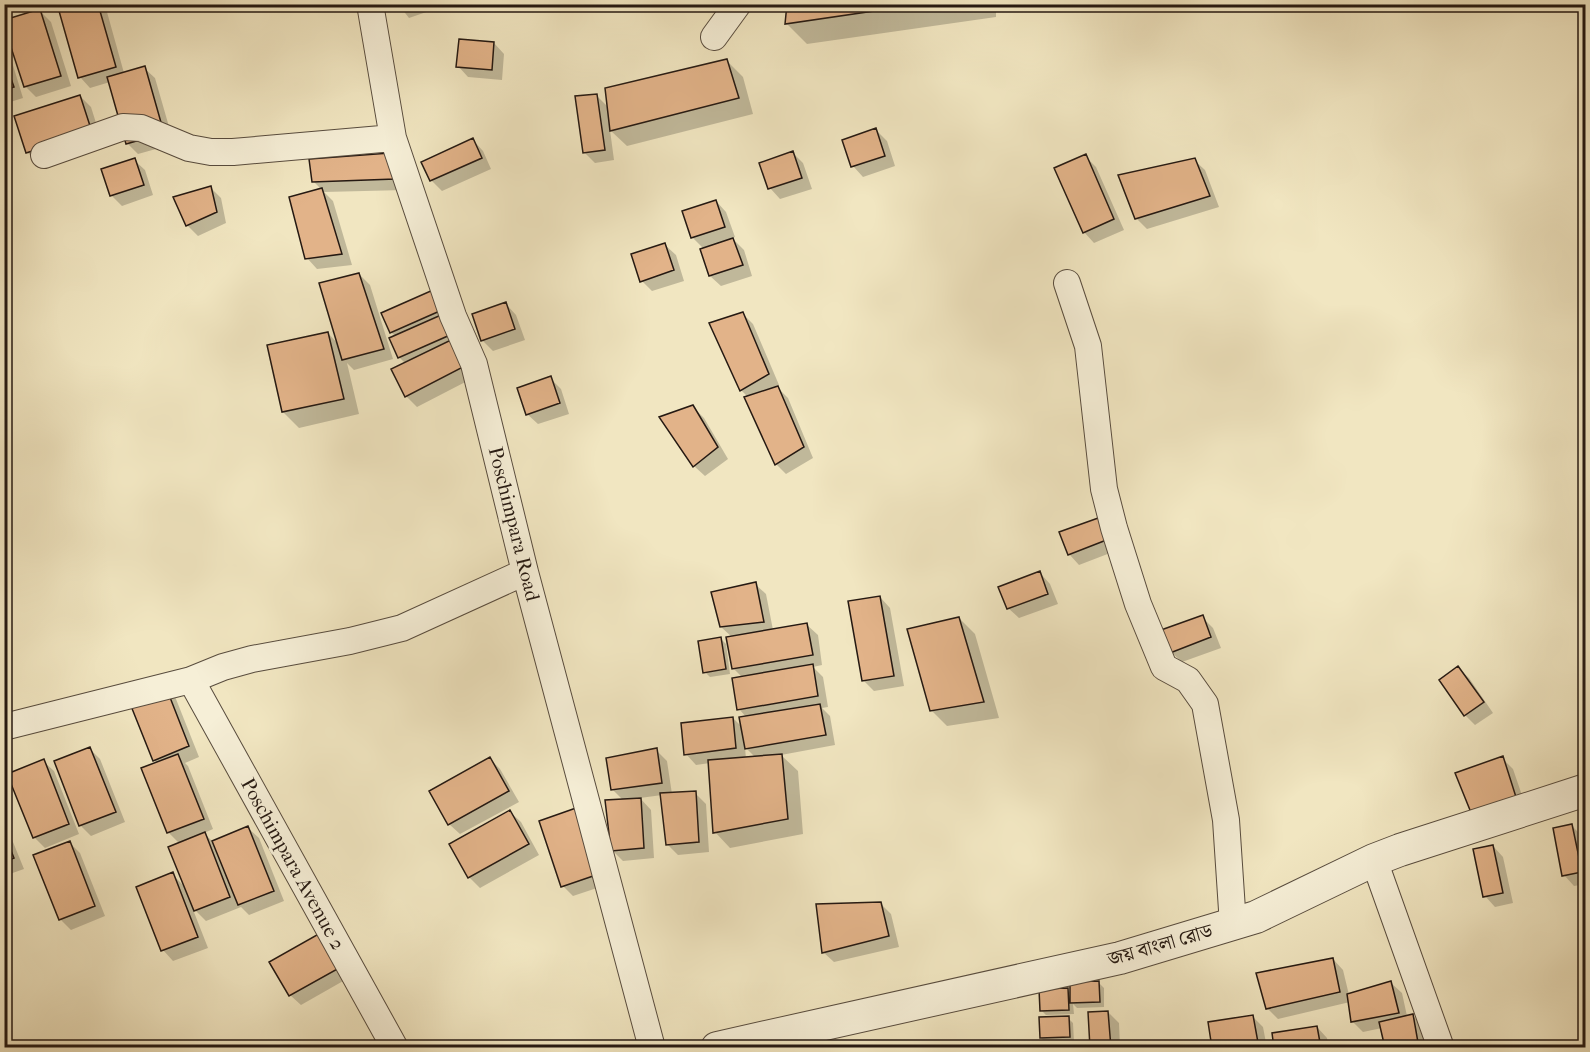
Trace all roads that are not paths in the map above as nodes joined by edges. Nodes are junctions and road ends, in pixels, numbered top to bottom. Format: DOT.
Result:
graph roads {
  1 [pos="369,4"];
  2 [pos="738,4"];
  3 [pos="714,37"];
  4 [pos="393,138"];
  5 [pos="44,155"];
  6 [pos="1067,282"];
  7 [pos="525,572"];
  8 [pos="191,680"];
  9 [pos="4,727"];
  10 [pos="1586,790"];
  11 [pos="1374,860"];
  12 [pos="1233,925"];
  13 [pos="395,1047"];
  14 [pos="652,1047"];
  15 [pos="717,1047"];
  16 [pos="1441,1047"];
  1 -- 4 [label="street, Poschimpara Road"];
  2 -- 3 [label="street"];
  4 -- 5 [label="street"];
  4 -- 7 [label="street, Poschimpara Road"];
  6 -- 12 [label="street"];
  7 -- 8 [label="street"];
  7 -- 14 [label="street, Poschimpara Road"];
  8 -- 9 [label="street"];
  8 -- 13 [label="street, Poschimpara Avenue 2"];
  10 -- 11 [label="street, জয় বাংলা রোড"];
  11 -- 12 [label="street, জয় বাংলা রোড"];
  11 -- 16 [label="street"];
  12 -- 15 [label="street, জয় বাংলা রোড"];
}
